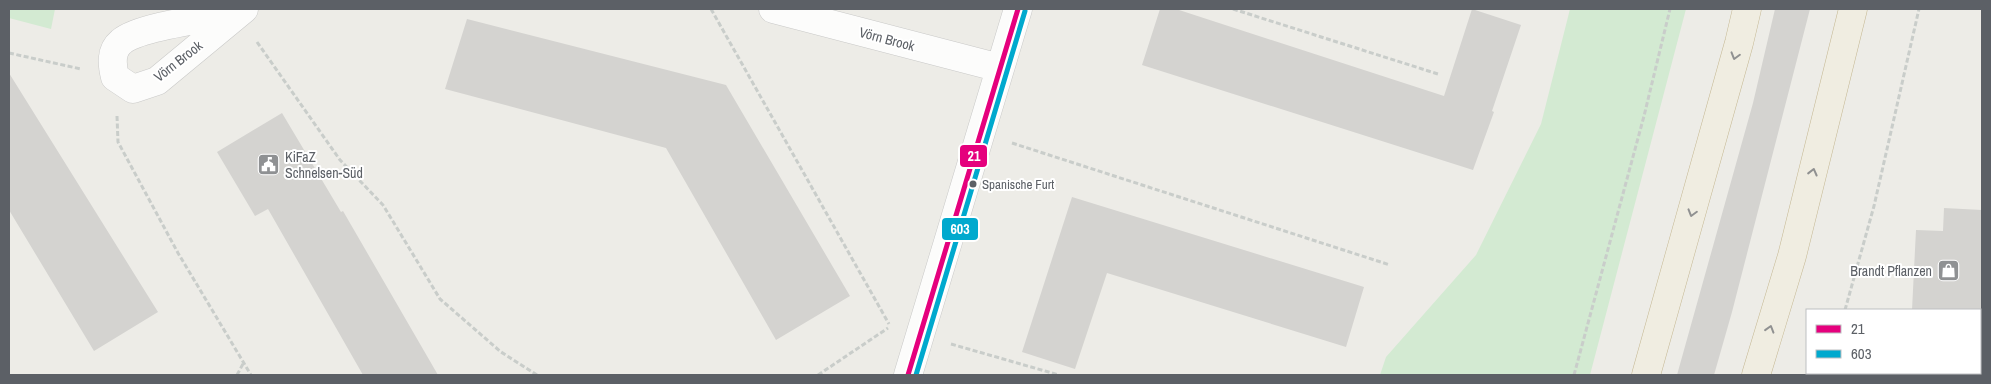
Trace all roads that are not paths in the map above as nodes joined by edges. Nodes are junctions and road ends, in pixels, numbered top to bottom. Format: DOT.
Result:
graph roads {
  1 [pos="774,9"];
  2 [pos="1018,9"];
  3 [pos="1746,9"];
  4 [pos="1853,9"];
  5 [pos="241,11"];
  6 [pos="1000,68"];
  7 [pos="908,375"];
  8 [pos="1646,375"];
  9 [pos="1756,375"];
  1 -- 6 [label="street, Vörn Brook"];
  2 -- 6 [label="street"];
  3 -- 8 [label="highway, one-way"];
  9 -- 4 [label="highway, one-way"];
  5 -- 5 [label="street, Vörn Brook"];
  6 -- 7 [label="street"];
}
